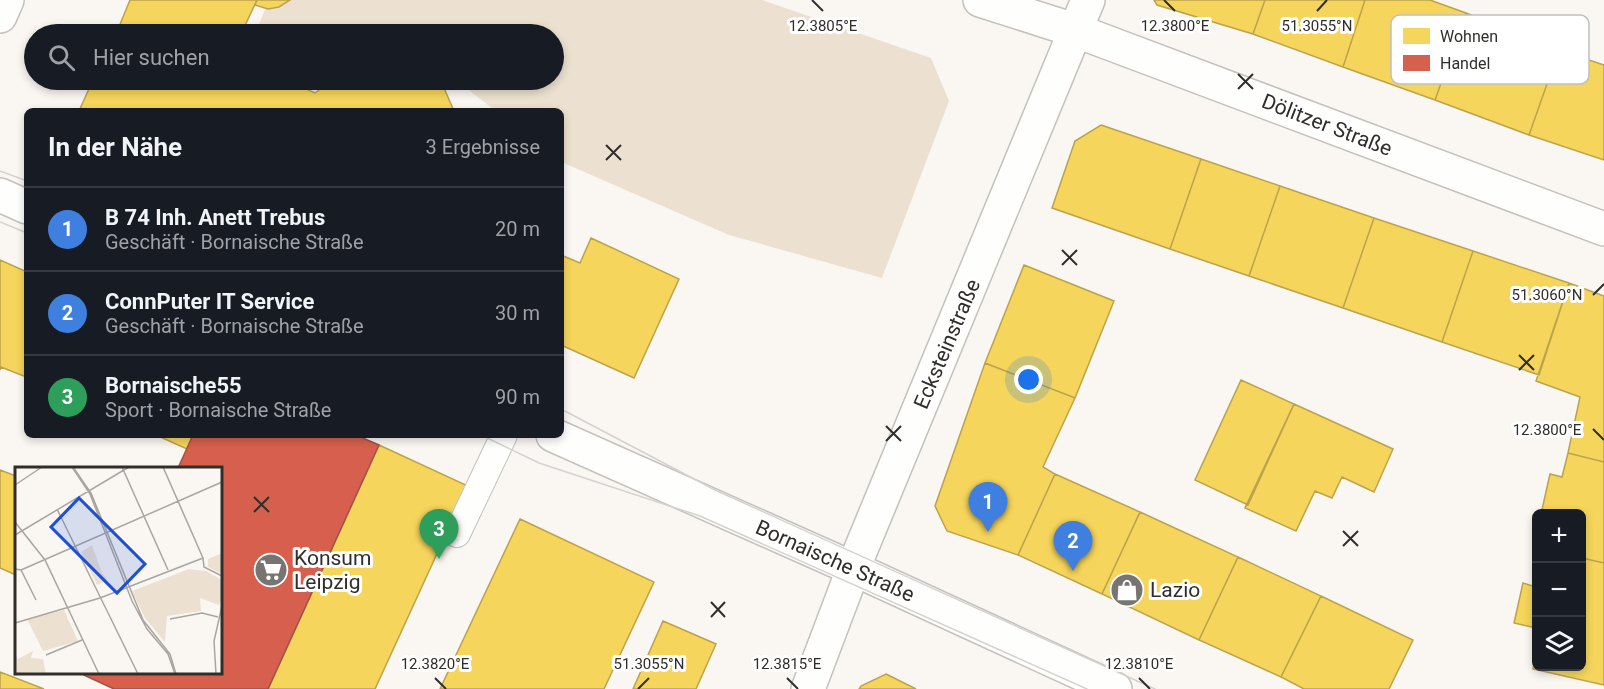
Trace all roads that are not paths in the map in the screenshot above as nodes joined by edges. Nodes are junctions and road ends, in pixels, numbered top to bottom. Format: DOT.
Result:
graph roads {
  1 [pos="7,0"];
  2 [pos="980,0"];
  3 [pos="1089,0"];
  4 [pos="0,16"];
  5 [pos="1077,31"];
  6 [pos="0,195"];
  7 [pos="24,206"];
  8 [pos="1604,229"];
  9 [pos="503,438"];
  10 [pos="560,438"];
  11 [pos="457,534"];
  12 [pos="854,569"];
  13 [pos="808,689"];
  14 [pos="1115,689"];
  1 -- 4 [label="street"];
  2 -- 5 [label="street, Dölitzer Straße"];
  3 -- 5 [label="street, Ecksteinstraße"];
  5 -- 8 [label="street, Dölitzer Straße"];
  5 -- 12 [label="street, Ecksteinstraße"];
  6 -- 7 [label="street"];
  9 -- 11 [label="lane"];
  10 -- 12 [label="street, Bornaische Straße"];
  12 -- 13 [label="street, Ecksteinstraße"];
  12 -- 14 [label="street, Bornaische Straße"];
}
